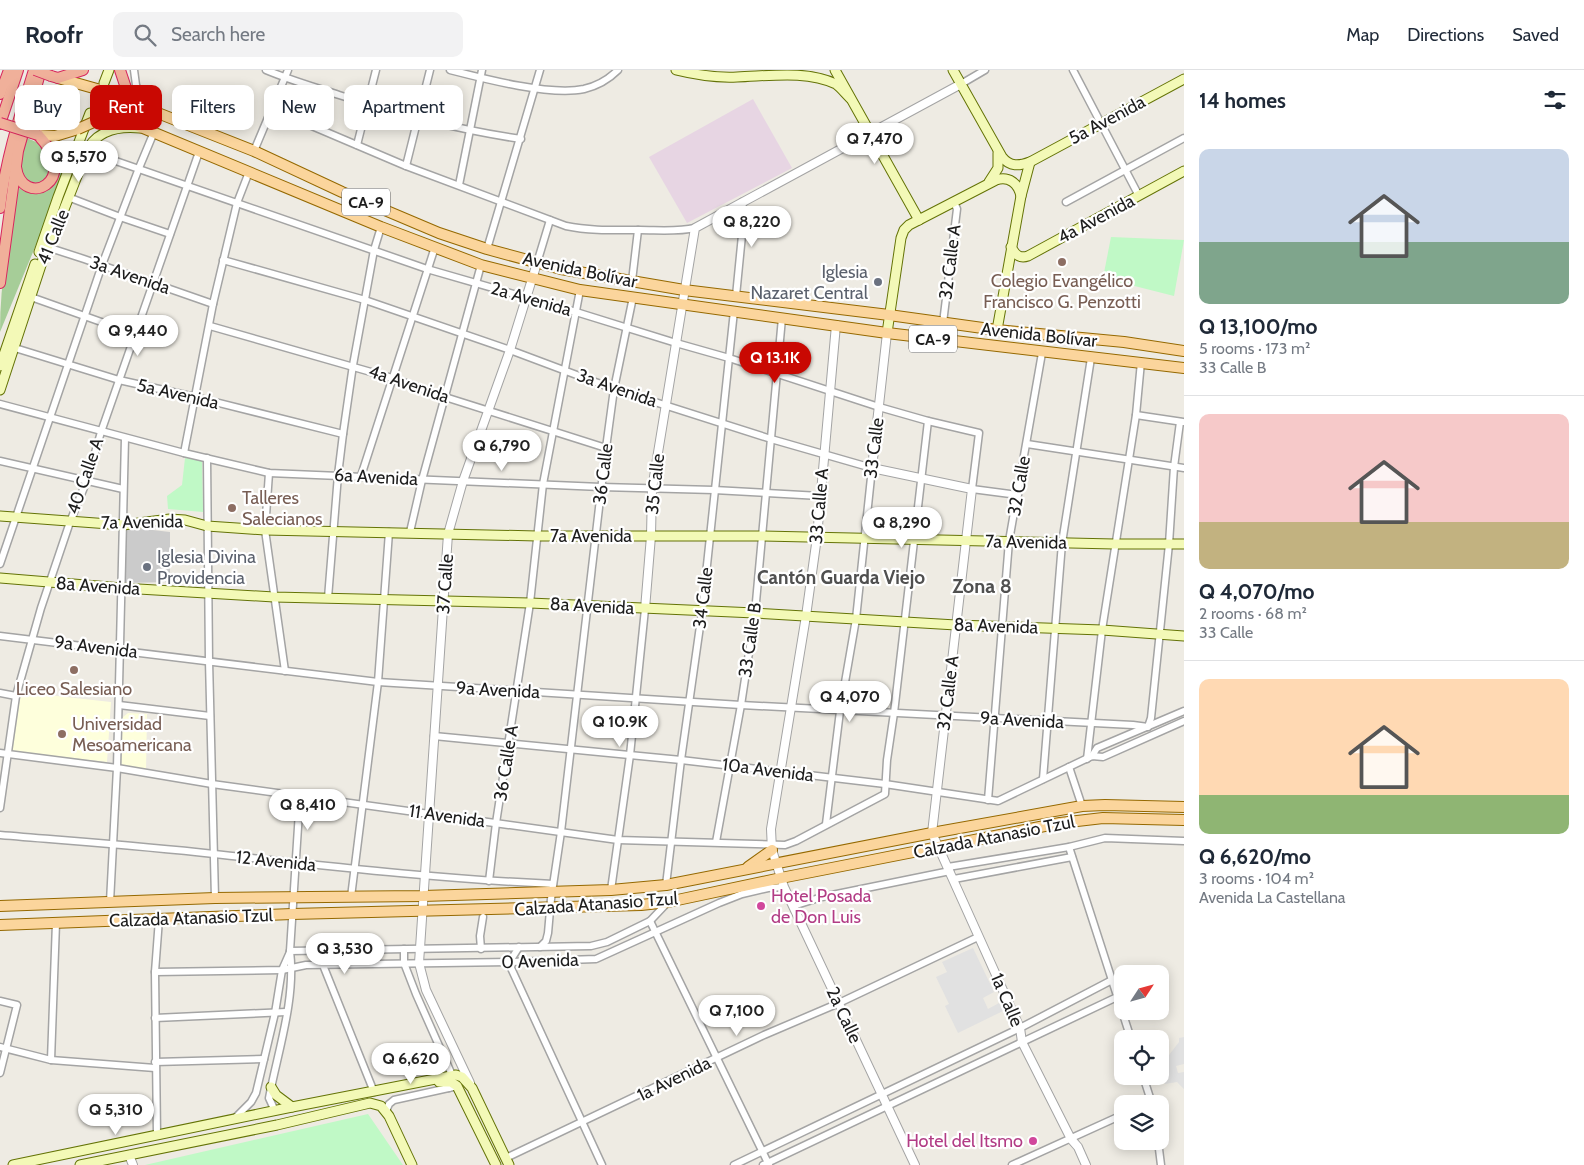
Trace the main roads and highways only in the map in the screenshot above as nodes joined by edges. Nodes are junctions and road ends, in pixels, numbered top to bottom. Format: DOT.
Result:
graph roads {
  1 [pos="9,70"];
  2 [pos="18,70"];
  3 [pos="34,70"];
  4 [pos="41,70"];
  5 [pos="83,70"];
  6 [pos="105,70"];
  7 [pos="109,70"];
  8 [pos="120,70"];
  9 [pos="676,70"];
  10 [pos="816,70"];
  11 [pos="835,70"];
  12 [pos="953,70"];
  13 [pos="787,71"];
  14 [pos="55,77"];
  15 [pos="1184,79"];
  16 [pos="835,84"];
  17 [pos="125,85"];
  18 [pos="90,87"];
  19 [pos="0,94"];
  20 [pos="850,98"];
  21 [pos="162,115"];
  22 [pos="90,119"];
  23 [pos="0,123"];
  24 [pos="90,123"];
  25 [pos="151,131"];
  26 [pos="38,135"];
  27 [pos="998,150"];
  28 [pos="16,162"];
  29 [pos="1030,162"];
  30 [pos="1184,171"];
  31 [pos="987,183"];
  32 [pos="1021,196"];
  33 [pos="0,208"];
  34 [pos="919,220"];
  35 [pos="44,245"];
  36 [pos="1011,247"];
  37 [pos="0,283"];
  38 [pos="889,315"];
  39 [pos="997,330"];
  40 [pos="887,333"];
  41 [pos="1184,351"];
  42 [pos="0,366"];
  43 [pos="1184,368"];
  44 [pos="0,390"];
  45 [pos="0,516"];
  46 [pos="1184,544"];
  47 [pos="0,578"];
  48 [pos="1184,636"];
  49 [pos="1184,807"];
  50 [pos="1184,820"];
  51 [pos="771,847"];
  52 [pos="744,871"];
  53 [pos="0,906"];
  54 [pos="0,925"];
  55 [pos="452,1083"];
  56 [pos="271,1087"];
  57 [pos="292,1107"];
  58 [pos="275,1110"];
  59 [pos="277,1125"];
  60 [pos="149,1137"];
  61 [pos="129,1155"];
  62 [pos="109,1162"];
  63 [pos="507,1162"];
  64 [pos="13,1165"];
  65 [pos="80,1165"];
  66 [pos="412,1165"];
  67 [pos="494,1165"];
  1 -- 19 [label="highway"];
  2 -- 23 [label="highway"];
  3 -- 14 [label="highway, Avenida Bolívar, bridge"];
  3 -- 33 [label="highway"];
  4 -- 28 [label="highway"];
  5 -- 14 [label="highway"];
  6 -- 7 [label="main road"];
  8 -- 17 [label="highway"];
  9 -- 13 [label="main road"];
  10 -- 16 [label="main road"];
  11 -- 20 [label="main road"];
  12 -- 27 [label="main road"];
  13 -- 16 [label="main road"];
  14 -- 18 [label="main road, Avenida Bolívar / CA-9"];
  15 -- 29 [label="main road, 5a Avenida"];
  16 -- 20 [label="main road"];
  20 -- 34 [label="main road"];
  21 -- 38 [label="main road, Avenida Bolívar / CA-9"];
  22 -- 26 [label="main road, Avenida Bolívar / CA-9, bridge"];
  23 -- 26 [label="highway, Avenida Bolívar, bridge"];
  24 -- 35 [label="main road"];
  25 -- 35 [label="main road, 41 Calle"];
  25 -- 40 [label="main road, Avenida Bolívar / CA-9"];
  26 -- 28 [label="highway"];
  27 -- 29 [label="main road"];
  27 -- 31 [label="main road"];
  28 -- 37 [label="highway"];
  29 -- 32 [label="main road"];
  30 -- 36 [label="main road, 4a Avenida"];
  31 -- 32 [label="main road"];
  31 -- 34 [label="main road"];
  32 -- 36 [label="main road"];
  34 -- 38 [label="main road, 33 Calle"];
  35 -- 42 [label="main road"];
  35 -- 44 [label="main road, 41 Calle"];
  36 -- 39 [label="main road"];
  38 -- 39 [label="main road, Avenida Bolívar / CA-9"];
  38 -- 40 [label="main road, 33 Calle"];
  39 -- 41 [label="main road, Avenida Bolívar / CA-9"];
  40 -- 43 [label="main road, Avenida Bolívar / CA-9"];
  45 -- 46 [label="main road, 7a Avenida"];
  47 -- 48 [label="main road, 8a Avenida"];
  49 -- 52 [label="main road, Calzada Atanasio Tzul"];
  50 -- 54 [label="main road, Calzada Atanasio Tzul"];
  51 -- 52 [label="main road"];
  52 -- 53 [label="main road, Calzada Atanasio Tzul"];
  55 -- 57 [label="main road"];
  55 -- 63 [label="main road"];
  55 -- 67 [label="main road"];
  56 -- 57 [label="main road"];
  57 -- 58 [label="main road"];
  58 -- 59 [label="main road"];
  58 -- 60 [label="main road"];
  59 -- 61 [label="main road"];
  59 -- 66 [label="main road"];
  60 -- 61 [label="main road"];
  60 -- 62 [label="main road"];
  60 -- 64 [label="main road"];
  61 -- 62 [label="main road"];
  62 -- 65 [label="main road"];
}
